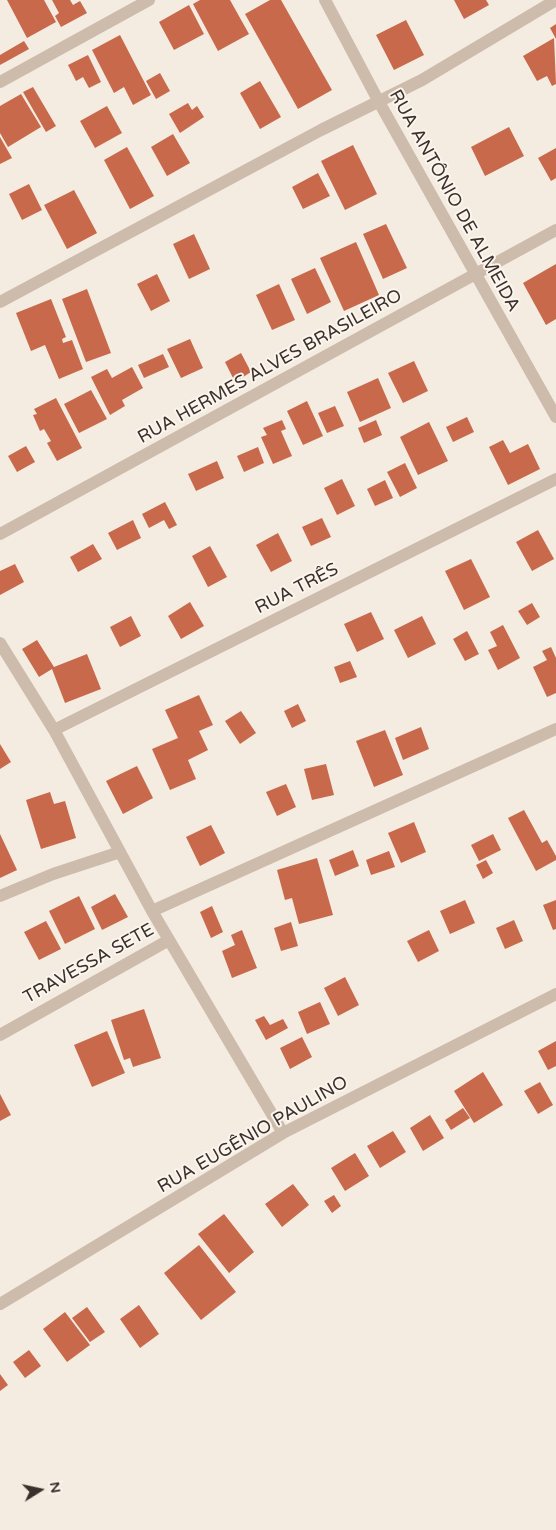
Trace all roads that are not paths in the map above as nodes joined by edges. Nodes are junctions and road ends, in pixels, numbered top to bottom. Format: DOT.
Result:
graph roads {
  1 [pos="149,0"];
  2 [pos="324,0"];
  3 [pos="556,0"];
  4 [pos="0,82"];
  5 [pos="379,102"];
  6 [pos="556,230"];
  7 [pos="476,276"];
  8 [pos="0,302"];
  9 [pos="556,417"];
  10 [pos="556,480"];
  11 [pos="0,534"];
  12 [pos="0,643"];
  13 [pos="556,729"];
  14 [pos="54,730"];
  15 [pos="120,852"];
  16 [pos="0,896"];
  17 [pos="152,911"];
  18 [pos="169,940"];
  19 [pos="556,994"];
  20 [pos="0,1035"];
  21 [pos="283,1133"];
  22 [pos="0,1304"];
  1 -- 4 [label="street"];
  2 -- 5 [label="street, RUA ANTÔNIO DE ALMEIDA"];
  3 -- 5 [label="street"];
  5 -- 7 [label="street, RUA ANTÔNIO DE ALMEIDA"];
  5 -- 8 [label="street"];
  6 -- 7 [label="street, RUA HERMES ALVES BRASILEIRO"];
  7 -- 9 [label="street, RUA ANTÔNIO DE ALMEIDA"];
  7 -- 11 [label="street, RUA HERMES ALVES BRASILEIRO"];
  10 -- 14 [label="street, RUA TRÊS"];
  12 -- 14 [label="street"];
  13 -- 17 [label="street"];
  14 -- 15 [label="street"];
  15 -- 16 [label="street"];
  15 -- 17 [label="street"];
  17 -- 18 [label="street"];
  18 -- 20 [label="street, TRAVESSA SETE"];
  18 -- 21 [label="street"];
  19 -- 21 [label="street, RUA EUGÊNIO PAULINO"];
  21 -- 22 [label="street, RUA EUGÊNIO PAULINO"];
}
